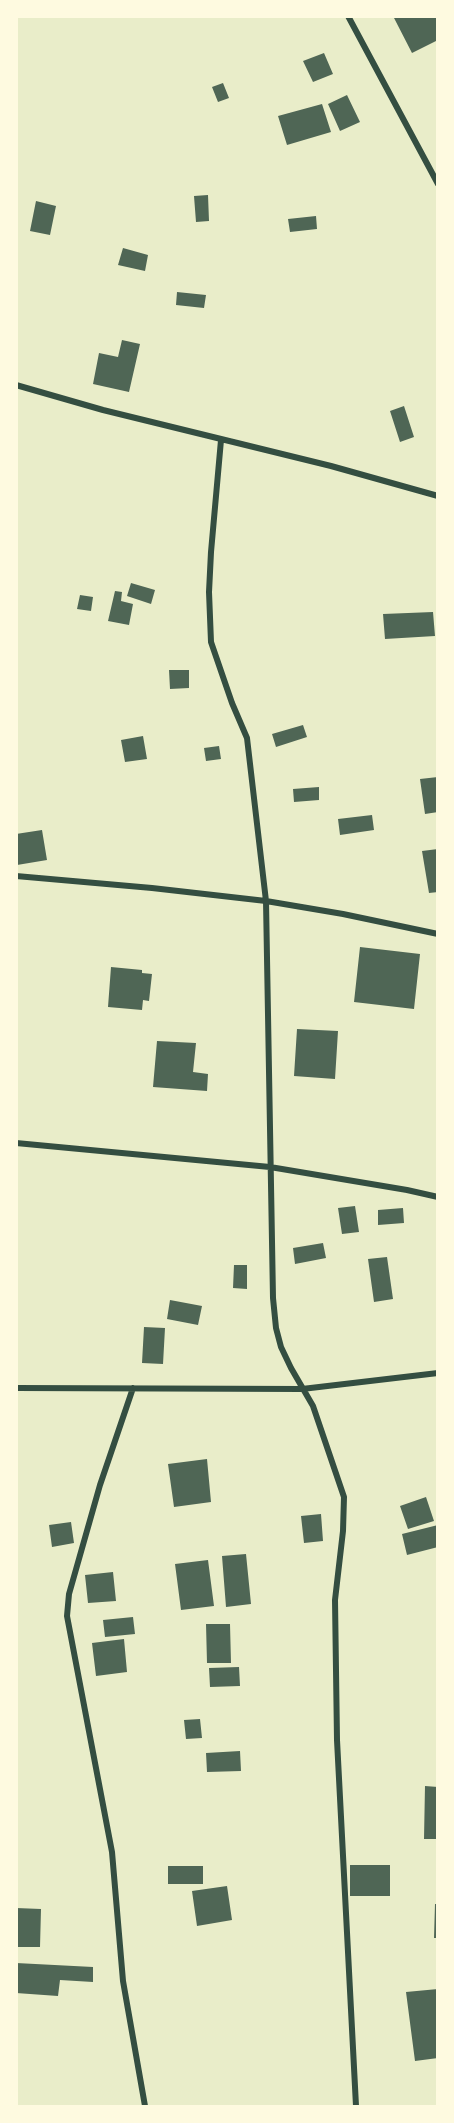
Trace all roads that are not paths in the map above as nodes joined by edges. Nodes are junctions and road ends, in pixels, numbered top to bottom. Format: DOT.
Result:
graph roads {
  1 [pos="348,16"];
  2 [pos="438,184"];
  3 [pos="16,385"];
  4 [pos="221,441"];
  5 [pos="438,496"];
  6 [pos="16,876"];
  7 [pos="266,901"];
  8 [pos="438,934"];
  9 [pos="16,1143"];
  10 [pos="270,1167"];
  11 [pos="438,1197"];
  12 [pos="438,1373"];
  13 [pos="16,1388"];
  14 [pos="134,1388"];
  15 [pos="302,1389"];
  16 [pos="145,2106"];
  17 [pos="356,2106"];
  1 -- 2 [label="street"];
  3 -- 4 [label="street"];
  4 -- 5 [label="street"];
  4 -- 7 [label="street"];
  6 -- 7 [label="street"];
  7 -- 8 [label="street"];
  7 -- 10 [label="street"];
  9 -- 10 [label="street"];
  10 -- 11 [label="street"];
  10 -- 15 [label="street"];
  12 -- 15 [label="street"];
  13 -- 14 [label="street"];
  14 -- 15 [label="street"];
  14 -- 16 [label="street"];
  15 -- 17 [label="street"];
}
